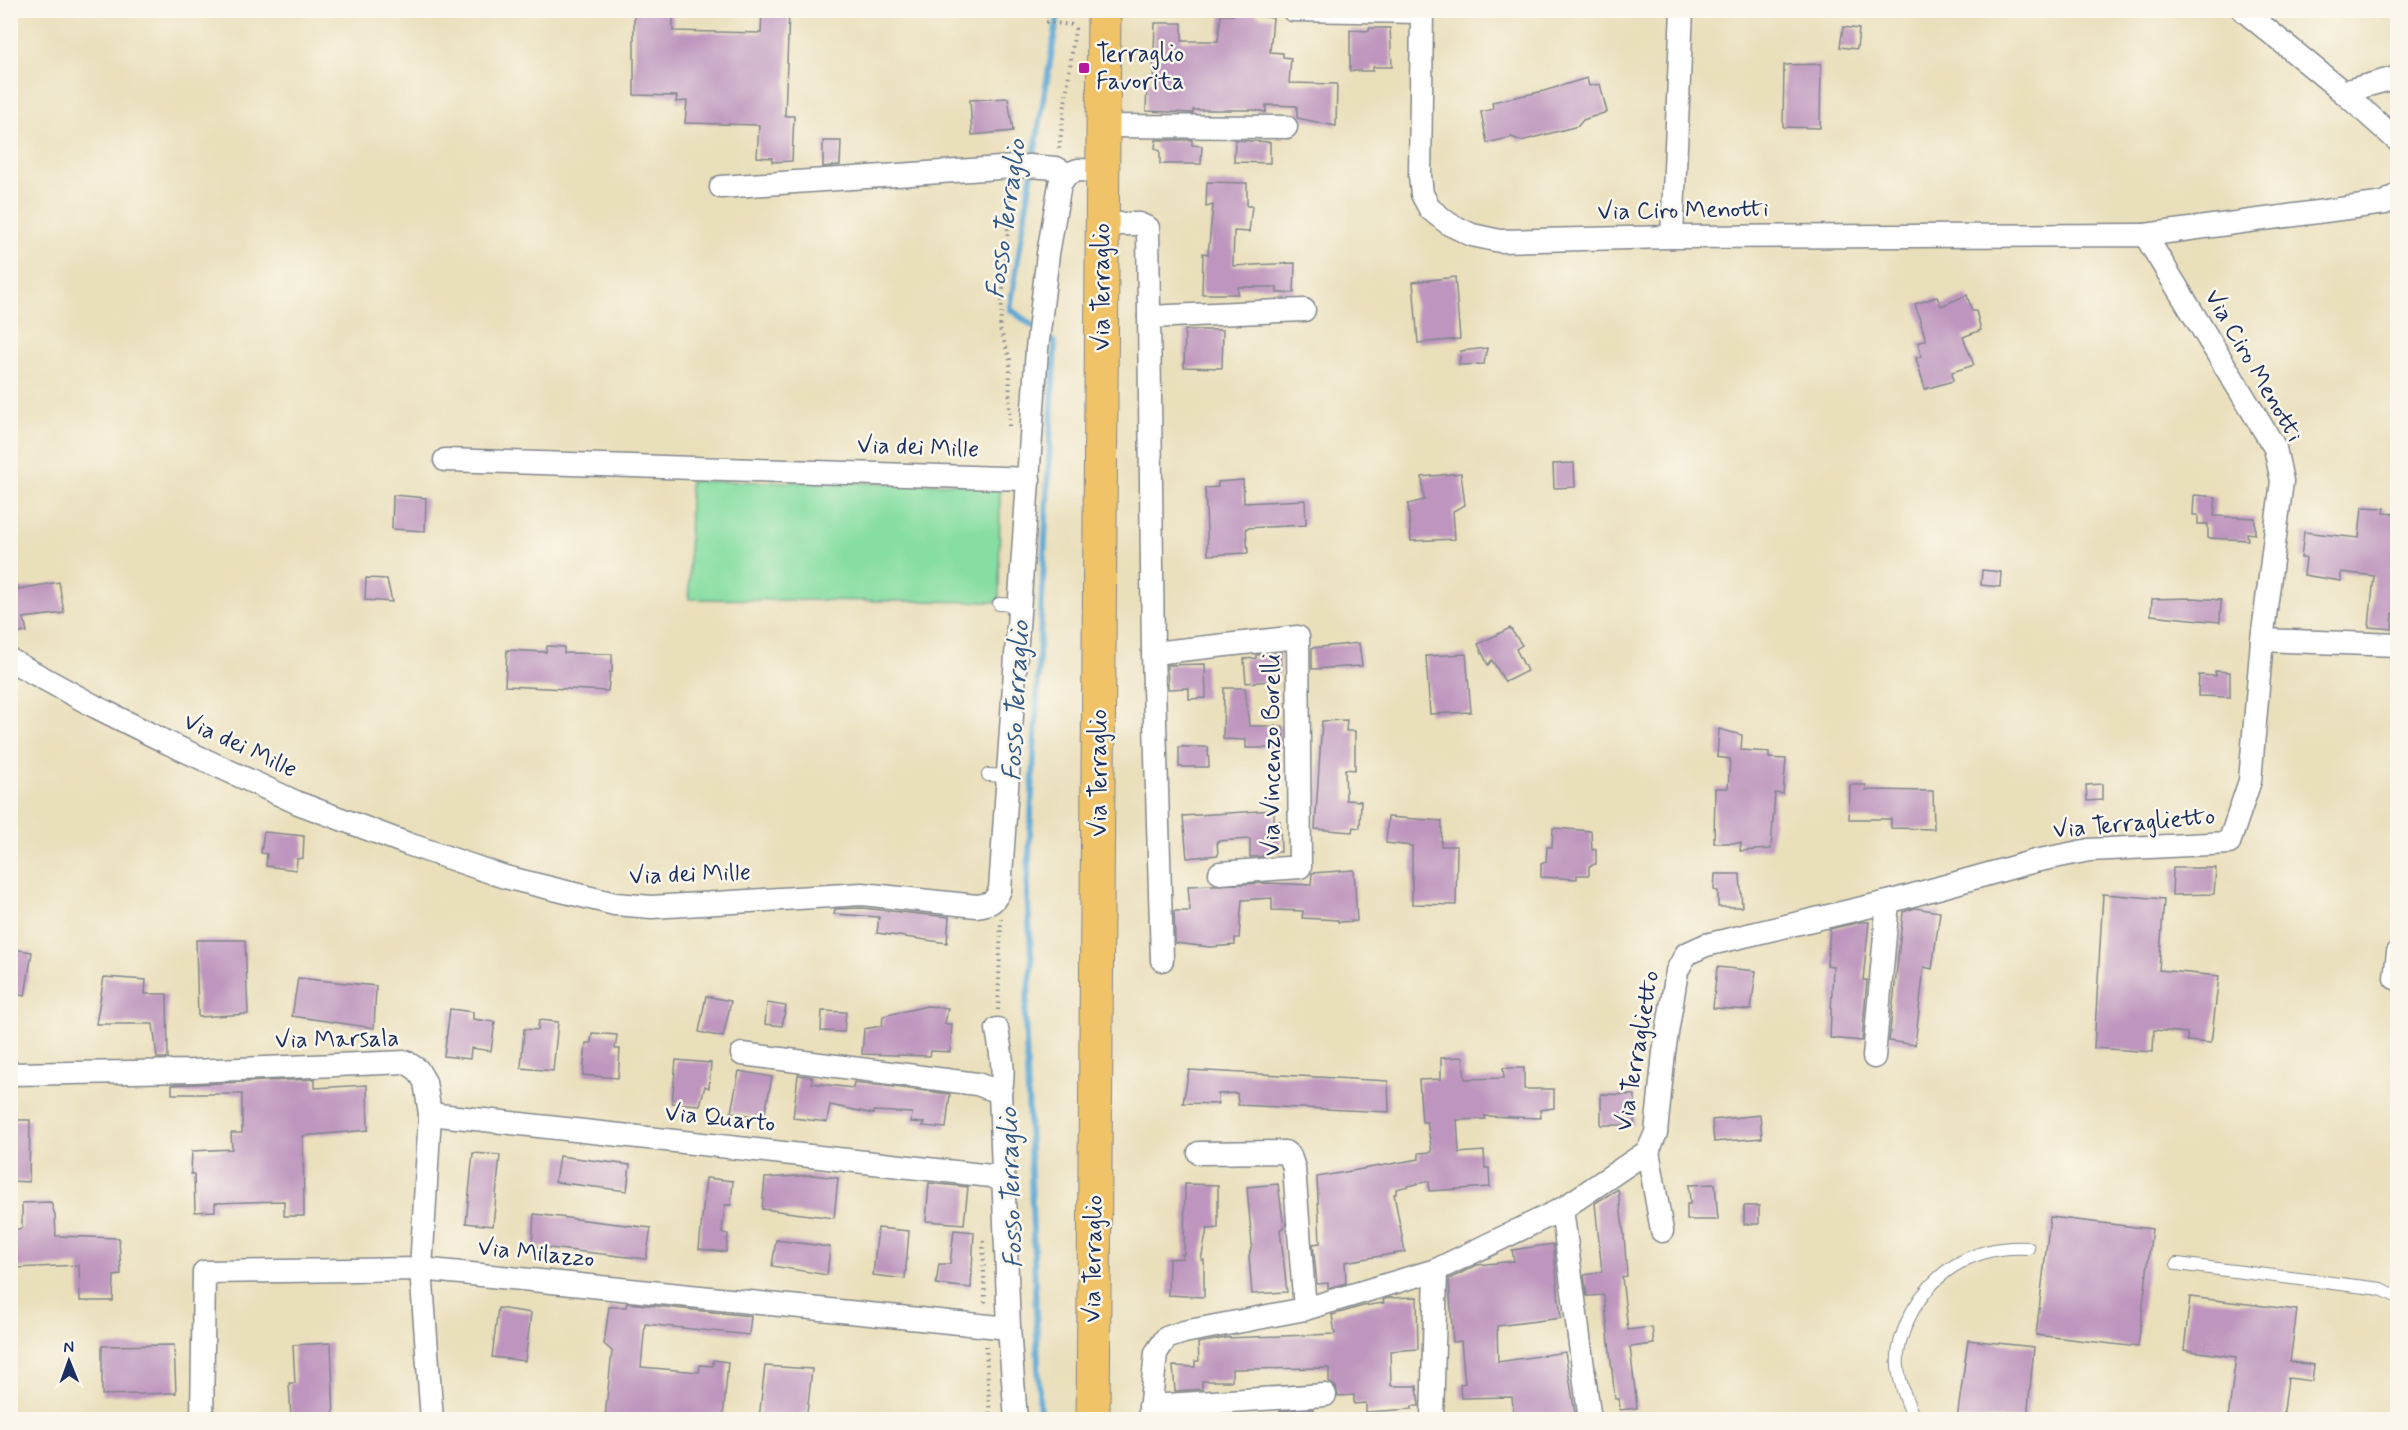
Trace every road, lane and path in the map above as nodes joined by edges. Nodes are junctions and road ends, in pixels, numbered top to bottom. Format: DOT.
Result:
graph roads {
  1 [pos="1046,10"];
  2 [pos="1104,10"];
  3 [pos="1293,10"];
  4 [pos="1682,10"];
  5 [pos="2243,10"];
  6 [pos="1422,11"];
  7 [pos="2397,77"];
  8 [pos="2343,92"];
  9 [pos="1104,126"];
  10 [pos="1286,127"];
  11 [pos="2397,141"];
  12 [pos="1050,169"];
  13 [pos="1103,171"];
  14 [pos="721,187"];
  15 [pos="2397,194"];
  16 [pos="1103,224"];
  17 [pos="2145,235"];
  18 [pos="1672,237"];
  19 [pos="1304,310"];
  20 [pos="1149,317"];
  21 [pos="445,460"];
  22 [pos="1029,479"];
  23 [pos="2262,640"];
  24 [pos="2397,645"];
  25 [pos="1153,653"];
  26 [pos="10,660"];
  27 [pos="1220,873"];
  28 [pos="995,902"];
  29 [pos="1888,902"];
  30 [pos="2397,952"];
  31 [pos="1162,960"];
  32 [pos="2395,978"];
  33 [pos="997,1029"];
  34 [pos="742,1054"];
  35 [pos="1874,1057"];
  36 [pos="10,1074"];
  37 [pos="1000,1092"];
  38 [pos="430,1114"];
  39 [pos="1648,1151"];
  40 [pos="1199,1153"];
  41 [pos="1003,1181"];
  42 [pos="1562,1209"];
  43 [pos="1662,1231"];
  44 [pos="2028,1248"];
  45 [pos="2177,1264"];
  46 [pos="421,1269"];
  47 [pos="1437,1270"];
  48 [pos="2397,1297"];
  49 [pos="1305,1309"];
  50 [pos="1009,1328"];
  51 [pos="1325,1395"];
  52 [pos="1150,1413"];
  53 [pos="202,1419"];
  54 [pos="432,1419"];
  55 [pos="1016,1419"];
  56 [pos="1093,1419"];
  57 [pos="1432,1419"];
  58 [pos="1590,1419"];
  59 [pos="1915,1419"];
  1 -- 12 [label="path"];
  2 -- 9 [label="main road, Via Terraglio"];
  3 -- 6 [label="street"];
  4 -- 18 [label="street"];
  5 -- 8 [label="street"];
  6 -- 18 [label="street, Via Ciro Menotti"];
  7 -- 8 [label="street"];
  8 -- 11 [label="street"];
  9 -- 10 [label="street"];
  9 -- 13 [label="main road, Via Terraglio"];
  12 -- 13 [label="street"];
  12 -- 14 [label="street"];
  12 -- 22 [label="street"];
  13 -- 16 [label="main road, Via Terraglio"];
  15 -- 17 [label="street, Via Ciro Menotti"];
  16 -- 20 [label="street"];
  16 -- 56 [label="main road, Via Terraglio"];
  17 -- 18 [label="street, Via Ciro Menotti"];
  17 -- 23 [label="street, Via Ciro Menotti"];
  19 -- 20 [label="street"];
  20 -- 25 [label="street"];
  21 -- 22 [label="street, Via dei Mille"];
  22 -- 28 [label="street"];
  23 -- 24 [label="street"];
  23 -- 29 [label="street, Via Terraglietto"];
  25 -- 27 [label="street, Via Vincenzo Borelli"];
  25 -- 31 [label="street"];
  26 -- 28 [label="street, Via dei Mille"];
  28 -- 33 [label="path"];
  29 -- 35 [label="street"];
  29 -- 39 [label="street, Via Terraglietto"];
  30 -- 32 [label="street"];
  33 -- 37 [label="street"];
  34 -- 37 [label="street"];
  36 -- 38 [label="street, Via Marsala"];
  37 -- 41 [label="street"];
  38 -- 41 [label="street, Via Quarto"];
  38 -- 46 [label="street, Via Marsala"];
  39 -- 42 [label="street, Via Terraglietto"];
  39 -- 43 [label="street, Via Terraglietto"];
  40 -- 49 [label="street"];
  41 -- 50 [label="street"];
  42 -- 47 [label="street, Via Terraglietto"];
  42 -- 58 [label="street"];
  44 -- 59 [label="lane"];
  45 -- 48 [label="lane"];
  46 -- 50 [label="street, Via Milazzo"];
  46 -- 53 [label="street, Via Milazzo"];
  46 -- 54 [label="street, Via Marsala"];
  47 -- 49 [label="street, Via Terraglietto"];
  47 -- 57 [label="street"];
  49 -- 52 [label="street, Via Terraglietto"];
  50 -- 55 [label="street"];
  51 -- 52 [label="street, Via Terraglietto"];
}
